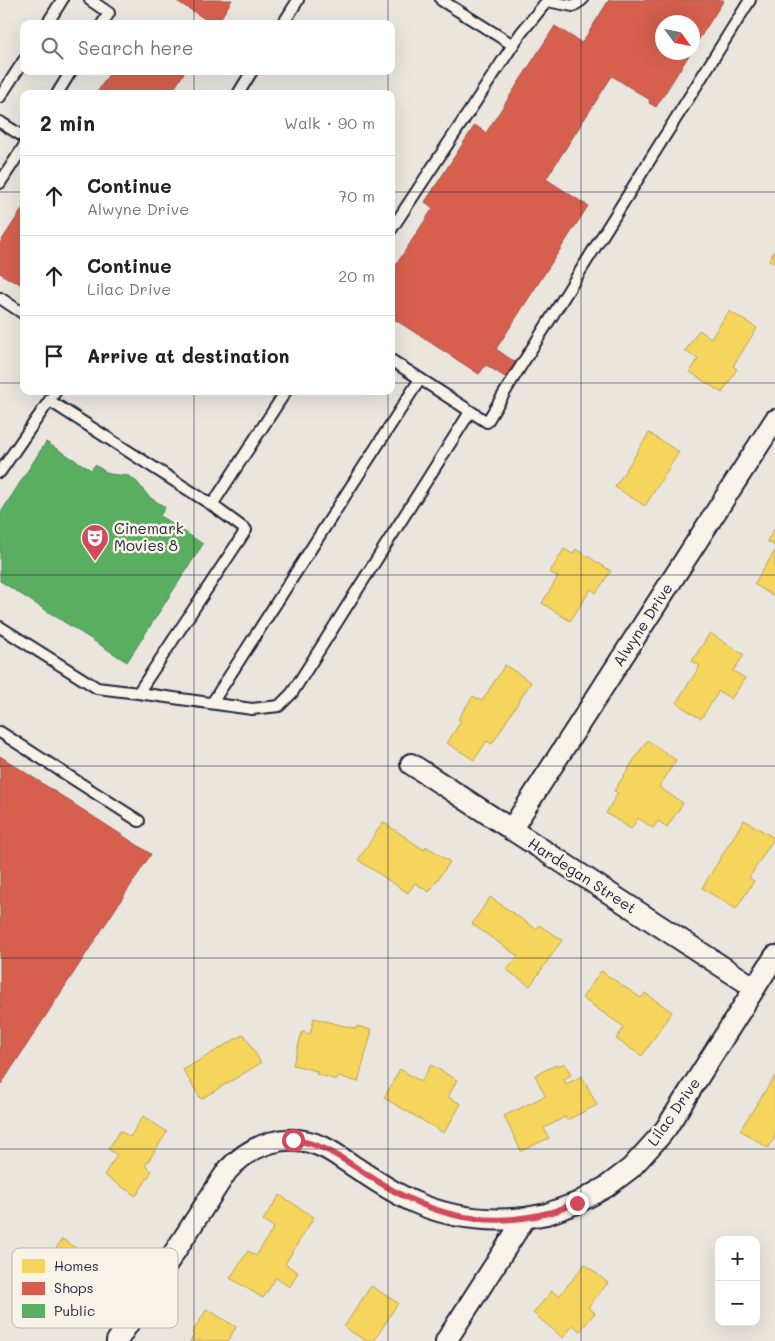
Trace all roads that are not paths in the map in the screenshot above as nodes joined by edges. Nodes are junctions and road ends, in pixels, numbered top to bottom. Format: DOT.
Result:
graph roads {
  1 [pos="62,0"];
  2 [pos="90,0"];
  3 [pos="298,0"];
  4 [pos="441,0"];
  5 [pos="582,0"];
  6 [pos="750,0"];
  7 [pos="50,20"];
  8 [pos="104,20"];
  9 [pos="286,20"];
  10 [pos="513,45"];
  11 [pos="20,66"];
  12 [pos="69,75"];
  13 [pos="250,75"];
  14 [pos="59,90"];
  15 [pos="240,90"];
  16 [pos="0,97"];
  17 [pos="0,122"];
  18 [pos="20,134"];
  19 [pos="20,152"];
  20 [pos="0,183"];
  21 [pos="395,224"];
  22 [pos="0,298"];
  23 [pos="20,311"];
  24 [pos="395,363"];
  25 [pos="420,379"];
  26 [pos="53,395"];
  27 [pos="283,395"];
  28 [pos="50,400"];
  29 [pos="470,412"];
  30 [pos="775,420"];
  31 [pos="0,472"];
  32 [pos="212,505"];
  33 [pos="0,627"];
  34 [pos="138,694"];
  35 [pos="212,703"];
  36 [pos="0,732"];
  37 [pos="411,764"];
  38 [pos="139,821"];
  39 [pos="511,830"];
  40 [pos="775,956"];
  41 [pos="755,988"];
  42 [pos="526,1218"];
  43 [pos="177,1248"];
  44 [pos="125,1328"];
  45 [pos="117,1341"];
  46 [pos="446,1341"];
  1 -- 7 [label="lane"];
  2 -- 8 [label="lane"];
  3 -- 9 [label="lane"];
  4 -- 10 [label="lane"];
  5 -- 10 [label="lane"];
  6 -- 29 [label="lane"];
  10 -- 21 [label="lane"];
  11 -- 16 [label="lane"];
  12 -- 14 [label="lane"];
  13 -- 15 [label="lane"];
  17 -- 18 [label="lane"];
  19 -- 20 [label="lane"];
  22 -- 23 [label="lane"];
  24 -- 25 [label="lane"];
  25 -- 29 [label="lane"];
  25 -- 35 [label="lane"];
  26 -- 28 [label="lane"];
  27 -- 32 [label="lane"];
  28 -- 31 [label="lane"];
  28 -- 32 [label="lane"];
  29 -- 35 [label="lane"];
  30 -- 39 [label="street, Alwyne Drive"];
  32 -- 34 [label="lane"];
  33 -- 34 [label="lane"];
  34 -- 35 [label="lane"];
  36 -- 38 [label="lane"];
  37 -- 39 [label="street, Hardegan Street"];
  39 -- 41 [label="street, Hardegan Street"];
  40 -- 41 [label="street, Lilac Drive"];
  41 -- 42 [label="street, Lilac Drive"];
  42 -- 43 [label="street"];
  42 -- 46 [label="street"];
  44 -- 45 [label="street"];
}
